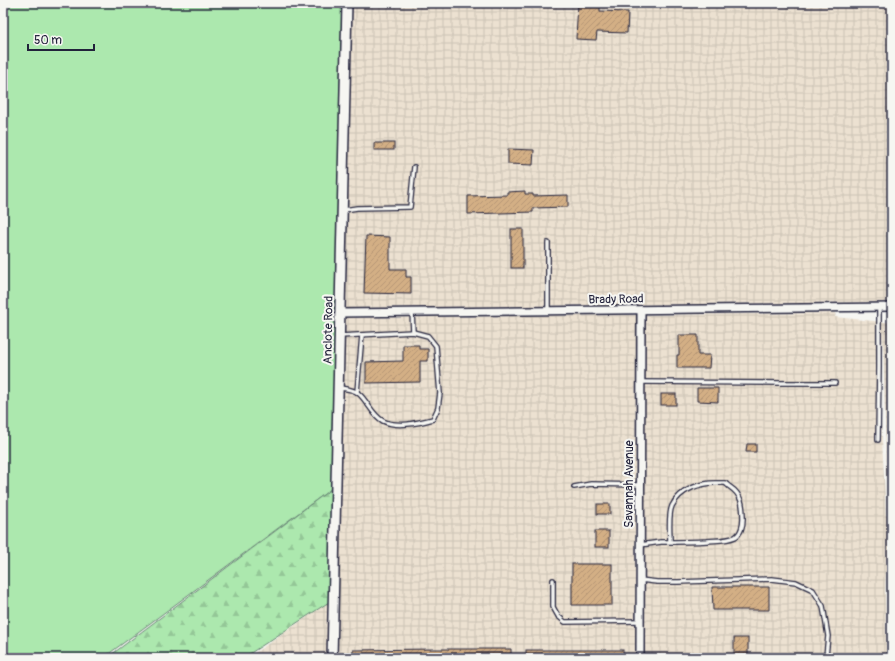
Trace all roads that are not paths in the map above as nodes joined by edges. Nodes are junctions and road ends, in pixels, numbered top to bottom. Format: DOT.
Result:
graph roads {
  1 [pos="347,3"];
  2 [pos="414,167"];
  3 [pos="343,210"];
  4 [pos="548,243"];
  5 [pos="892,307"];
  6 [pos="879,308"];
  7 [pos="641,310"];
  8 [pos="548,311"];
  9 [pos="412,312"];
  10 [pos="340,313"];
  11 [pos="413,332"];
  12 [pos="362,335"];
  13 [pos="340,336"];
  14 [pos="641,382"];
  15 [pos="836,383"];
  16 [pos="338,388"];
  17 [pos="357,392"];
  18 [pos="878,440"];
  19 [pos="640,485"];
  20 [pos="574,487"];
  21 [pos="670,542"];
  22 [pos="640,545"];
  23 [pos="553,580"];
  24 [pos="640,580"];
  25 [pos="640,621"];
  26 [pos="332,658"];
  27 [pos="640,658"];
  28 [pos="825,658"];
  1 -- 3 [label="street, Anclote Road"];
  2 -- 3 [label="lane"];
  3 -- 10 [label="street, Anclote Road"];
  4 -- 8 [label="lane"];
  5 -- 6 [label="street, Brady Road"];
  6 -- 7 [label="street, Brady Road"];
  6 -- 18 [label="lane"];
  7 -- 8 [label="street, Brady Road"];
  7 -- 14 [label="street, Savannah Avenue"];
  8 -- 9 [label="street, Brady Road"];
  9 -- 10 [label="street, Brady Road"];
  9 -- 11 [label="lane"];
  10 -- 13 [label="street, Anclote Road"];
  11 -- 12 [label="lane"];
  11 -- 17 [label="lane"];
  12 -- 13 [label="lane"];
  12 -- 17 [label="lane"];
  13 -- 16 [label="street, Anclote Road"];
  14 -- 15 [label="lane"];
  14 -- 19 [label="street, Savannah Avenue"];
  16 -- 17 [label="lane"];
  16 -- 26 [label="street, Anclote Road"];
  19 -- 20 [label="lane"];
  19 -- 22 [label="street, Savannah Avenue"];
  21 -- 21 [label="lane"];
  21 -- 22 [label="lane"];
  22 -- 24 [label="street, Savannah Avenue"];
  23 -- 25 [label="lane"];
  24 -- 25 [label="street, Savannah Avenue"];
  24 -- 28 [label="lane"];
  25 -- 27 [label="street, Savannah Avenue"];
}
